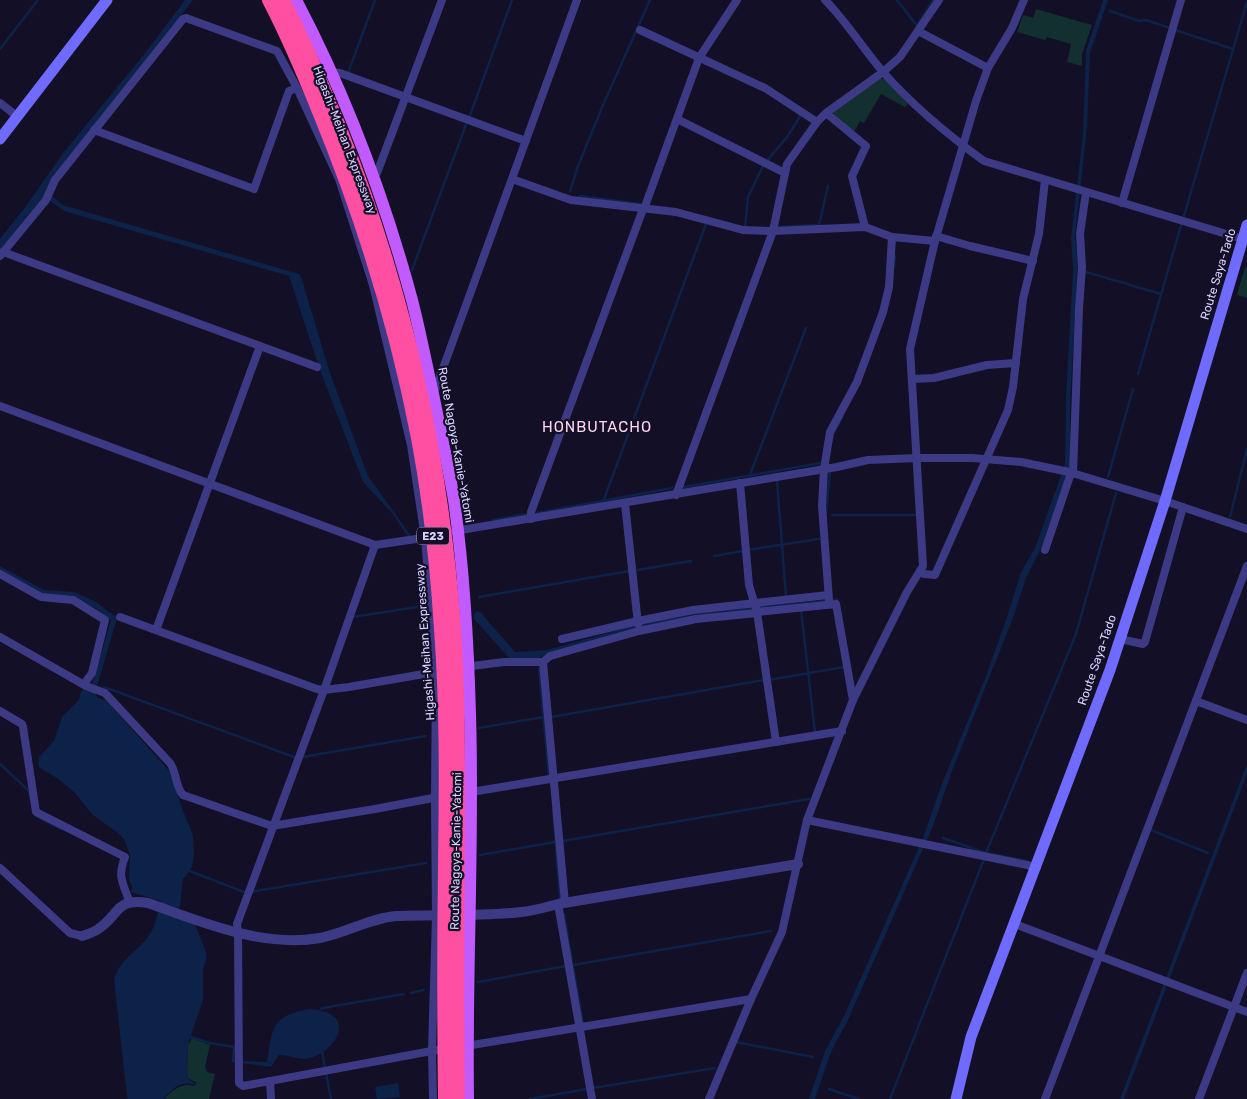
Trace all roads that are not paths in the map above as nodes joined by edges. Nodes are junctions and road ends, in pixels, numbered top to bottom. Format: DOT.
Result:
graph roads {
  1 [pos="107,0"];
  2 [pos="269,0"];
  3 [pos="283,0"];
  4 [pos="442,0"];
  5 [pos="578,0"];
  6 [pos="737,0"];
  7 [pos="825,0"];
  8 [pos="939,0"];
  9 [pos="1024,0"];
  10 [pos="1182,0"];
  11 [pos="301,4"];
  12 [pos="640,30"];
  13 [pos="918,31"];
  14 [pos="699,58"];
  15 [pos="988,68"];
  16 [pos="330,72"];
  17 [pos="883,72"];
  18 [pos="297,88"];
  19 [pos="406,97"];
  20 [pos="0,103"];
  21 [pos="826,113"];
  22 [pos="18,117"];
  23 [pos="677,118"];
  24 [pos="817,122"];
  25 [pos="94,130"];
  26 [pos="0,139"];
  27 [pos="526,141"];
  28 [pos="962,145"];
  29 [pos="784,172"];
  30 [pos="373,176"];
  31 [pos="512,179"];
  32 [pos="1045,180"];
  33 [pos="1084,192"];
  34 [pos="1122,203"];
  35 [pos="644,209"];
  36 [pos="1247,225"];
  37 [pos="865,227"];
  38 [pos="773,230"];
  39 [pos="892,237"];
  40 [pos="1243,238"];
  41 [pos="936,239"];
  42 [pos="2,254"];
  43 [pos="1033,260"];
  44 [pos="260,346"];
  45 [pos="1016,363"];
  46 [pos="318,367"];
  47 [pos="912,379"];
  48 [pos="433,395"];
  49 [pos="0,406"];
  50 [pos="916,458"];
  51 [pos="987,459"];
  52 [pos="824,469"];
  53 [pos="1071,473"];
  54 [pos="740,483"];
  55 [pos="209,484"];
  56 [pos="676,495"];
  57 [pos="1165,501"];
  58 [pos="625,504"];
  59 [pos="1183,507"];
  60 [pos="531,519"];
  61 [pos="1247,529"];
  62 [pos="457,531"];
  63 [pos="425,538"];
  64 [pos="375,545"];
  65 [pos="1045,550"];
  66 [pos="1247,566"];
  67 [pos="920,571"];
  68 [pos="0,574"];
  69 [pos="829,600"];
  70 [pos="756,609"];
  71 [pos="120,617"];
  72 [pos="639,626"];
  73 [pos="156,630"];
  74 [pos="0,637"];
  75 [pos="562,639"];
  76 [pos="1120,639"];
  77 [pos="543,662"];
  78 [pos="468,666"];
  79 [pos="436,672"];
  80 [pos="85,685"];
  81 [pos="324,690"];
  82 [pos="853,700"];
  83 [pos="1196,701"];
  84 [pos="0,711"];
  85 [pos="1247,720"];
  86 [pos="842,731"];
  87 [pos="776,742"];
  88 [pos="553,779"];
  89 [pos="471,791"];
  90 [pos="434,798"];
  91 [pos="807,820"];
  92 [pos="272,826"];
  93 [pos="798,864"];
  94 [pos="1037,867"];
  95 [pos="0,868"];
  96 [pos="130,903"];
  97 [pos="562,904"];
  98 [pos="468,915"];
  99 [pos="436,916"];
  100 [pos="1015,924"];
  101 [pos="238,933"];
  102 [pos="82,936"];
  103 [pos="1099,956"];
  104 [pos="1247,973"];
  105 [pos="751,999"];
  106 [pos="1234,1007"];
  107 [pos="1247,1012"];
  108 [pos="579,1028"];
  109 [pos="467,1046"];
  110 [pos="432,1051"];
  111 [pos="270,1081"];
  112 [pos="271,1099"];
  113 [pos="433,1099"];
  114 [pos="445,1099"];
  115 [pos="458,1099"];
  116 [pos="468,1099"];
  117 [pos="592,1099"];
  118 [pos="709,1099"];
  119 [pos="956,1099"];
  120 [pos="1045,1099"];
  121 [pos="1199,1099"];
  1 -- 22 [label="main road"];
  2 -- 114 [label="highway, Higashi-Meihan Expressway / E23, bridge"];
  3 -- 115 [label="highway, Higashi-Meihan Expressway / E23, bridge"];
  4 -- 19 [label="street"];
  5 -- 27 [label="street"];
  6 -- 14 [label="street"];
  7 -- 17 [label="street"];
  8 -- 13 [label="street"];
  9 -- 15 [label="street"];
  10 -- 34 [label="street"];
  11 -- 16 [label="main road, Route Nagoya-Kanie-Yatomi"];
  12 -- 14 [label="street"];
  13 -- 15 [label="street"];
  13 -- 17 [label="street"];
  14 -- 23 [label="street"];
  14 -- 24 [label="street"];
  15 -- 28 [label="street"];
  16 -- 19 [label="street"];
  16 -- 30 [label="main road, Route Nagoya-Kanie-Yatomi"];
  17 -- 21 [label="street"];
  17 -- 28 [label="street"];
  18 -- 25 [label="street"];
  18 -- 25 [label="street"];
  18 -- 63 [label="street"];
  19 -- 27 [label="street"];
  19 -- 30 [label="street"];
  20 -- 22 [label="street"];
  21 -- 24 [label="street"];
  21 -- 37 [label="street"];
  22 -- 26 [label="main road"];
  23 -- 29 [label="street"];
  23 -- 35 [label="street"];
  24 -- 29 [label="street"];
  25 -- 42 [label="street"];
  27 -- 31 [label="street"];
  28 -- 32 [label="street"];
  28 -- 41 [label="street"];
  29 -- 38 [label="street"];
  30 -- 48 [label="main road, Route Nagoya-Kanie-Yatomi"];
  31 -- 35 [label="street"];
  31 -- 48 [label="street"];
  32 -- 33 [label="street"];
  32 -- 43 [label="street"];
  33 -- 34 [label="street"];
  33 -- 53 [label="street"];
  34 -- 40 [label="street"];
  35 -- 38 [label="street"];
  35 -- 60 [label="street"];
  36 -- 40 [label="main road, Route Saya-Tado"];
  37 -- 38 [label="street"];
  37 -- 39 [label="street"];
  38 -- 56 [label="street"];
  39 -- 41 [label="street"];
  39 -- 52 [label="street"];
  40 -- 57 [label="main road, Route Saya-Tado"];
  41 -- 43 [label="street"];
  41 -- 47 [label="street"];
  42 -- 44 [label="street"];
  43 -- 45 [label="street"];
  44 -- 46 [label="street"];
  44 -- 55 [label="street"];
  45 -- 47 [label="street"];
  45 -- 51 [label="street"];
  47 -- 50 [label="street"];
  48 -- 62 [label="main road, Route Nagoya-Kanie-Yatomi"];
  49 -- 55 [label="street"];
  50 -- 51 [label="street"];
  50 -- 52 [label="street"];
  50 -- 67 [label="street"];
  51 -- 53 [label="street"];
  51 -- 67 [label="street"];
  52 -- 54 [label="street"];
  52 -- 69 [label="street"];
  53 -- 57 [label="street"];
  53 -- 65 [label="street"];
  54 -- 56 [label="street"];
  54 -- 70 [label="street"];
  55 -- 64 [label="street"];
  55 -- 73 [label="street"];
  56 -- 58 [label="street"];
  57 -- 59 [label="street"];
  57 -- 76 [label="main road, Route Saya-Tado"];
  58 -- 60 [label="street"];
  58 -- 72 [label="street"];
  59 -- 61 [label="street"];
  59 -- 76 [label="street"];
  60 -- 62 [label="street"];
  62 -- 63 [label="street"];
  62 -- 78 [label="main road, Route Nagoya-Kanie-Yatomi"];
  63 -- 64 [label="street"];
  63 -- 79 [label="street"];
  64 -- 81 [label="street"];
  66 -- 83 [label="street"];
  67 -- 82 [label="street"];
  68 -- 80 [label="street"];
  69 -- 70 [label="street"];
  69 -- 82 [label="street"];
  70 -- 72 [label="street"];
  70 -- 87 [label="street"];
  71 -- 73 [label="street"];
  72 -- 75 [label="street"];
  72 -- 77 [label="street"];
  73 -- 81 [label="street"];
  74 -- 80 [label="street"];
  76 -- 94 [label="main road, Route Saya-Tado"];
  77 -- 78 [label="street"];
  77 -- 88 [label="street"];
  78 -- 79 [label="street"];
  78 -- 89 [label="main road, Route Nagoya-Kanie-Yatomi"];
  79 -- 81 [label="street"];
  79 -- 90 [label="street"];
  80 -- 92 [label="street"];
  81 -- 92 [label="street"];
  82 -- 86 [label="street"];
  83 -- 85 [label="street"];
  83 -- 103 [label="street"];
  84 -- 96 [label="street"];
  86 -- 87 [label="street"];
  86 -- 91 [label="street"];
  87 -- 88 [label="street"];
  88 -- 89 [label="street"];
  88 -- 97 [label="street"];
  89 -- 90 [label="street"];
  89 -- 98 [label="main road, Route Nagoya-Kanie-Yatomi"];
  90 -- 92 [label="street"];
  90 -- 99 [label="street"];
  91 -- 93 [label="street"];
  91 -- 94 [label="street"];
  92 -- 101 [label="street"];
  93 -- 97 [label="street"];
  93 -- 105 [label="street"];
  94 -- 100 [label="main road, Route Saya-Tado"];
  95 -- 102 [label="street"];
  96 -- 101 [label="street"];
  96 -- 102 [label="street"];
  97 -- 98 [label="street"];
  97 -- 108 [label="street"];
  98 -- 99 [label="street"];
  98 -- 109 [label="main road, Route Nagoya-Kanie-Yatomi"];
  99 -- 101 [label="street"];
  99 -- 110 [label="street"];
  100 -- 103 [label="street"];
  100 -- 119 [label="main road, Route Saya-Tado"];
  101 -- 111 [label="street"];
  103 -- 106 [label="street"];
  103 -- 120 [label="street"];
  104 -- 106 [label="street"];
  105 -- 108 [label="street"];
  105 -- 118 [label="street"];
  106 -- 107 [label="street"];
  106 -- 121 [label="street"];
  108 -- 109 [label="street"];
  108 -- 117 [label="street"];
  109 -- 110 [label="street"];
  109 -- 116 [label="main road, Route Nagoya-Kanie-Yatomi"];
  110 -- 111 [label="street"];
  110 -- 113 [label="street"];
  111 -- 112 [label="street"];
}
